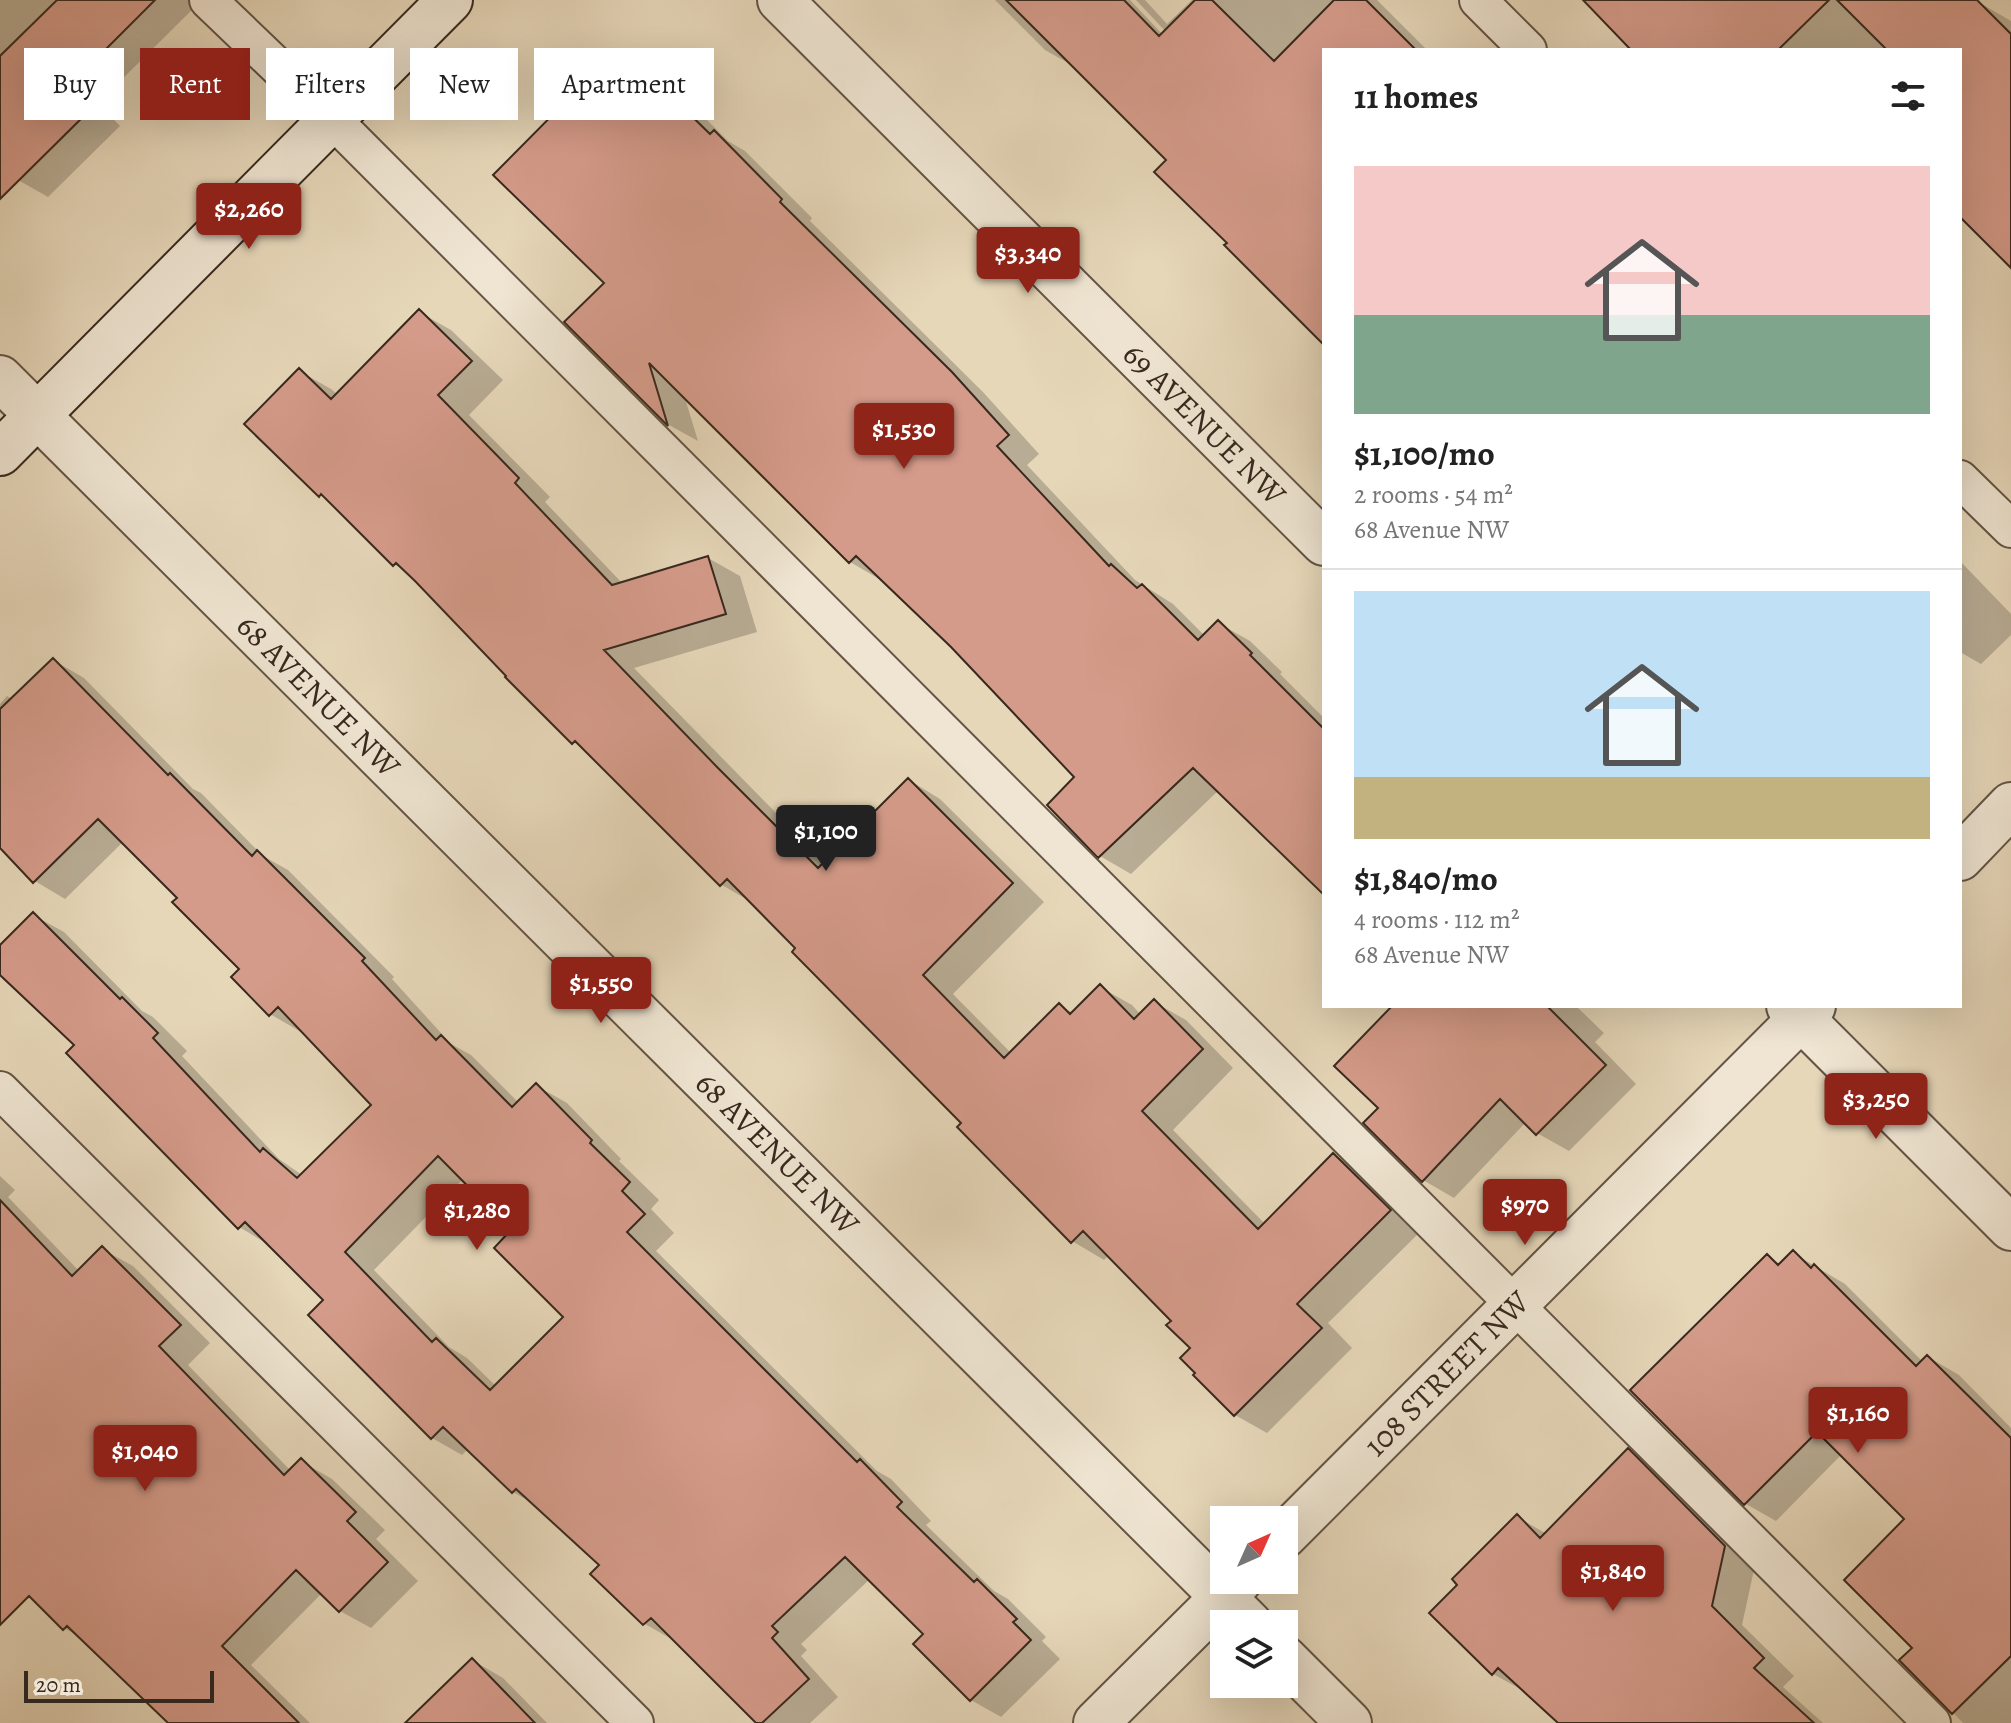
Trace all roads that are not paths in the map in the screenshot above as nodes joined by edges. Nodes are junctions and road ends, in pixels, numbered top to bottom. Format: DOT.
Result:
graph roads {
  1 [pos="208,0"];
  2 [pos="450,0"];
  3 [pos="780,0"];
  4 [pos="1478,0"];
  5 [pos="1526,48"];
  6 [pos="266,56"];
  7 [pos="394,56"];
  8 [pos="331,120"];
  9 [pos="333,120"];
  10 [pos="0,378"];
  11 [pos="38,415"];
  12 [pos="0,453"];
  13 [pos="1962,481"];
  14 [pos="2011,529"];
  15 [pos="1322,541"];
  16 [pos="2011,805"];
  17 [pos="1962,856"];
  18 [pos="1801,1010"];
  19 [pos="0,1090"];
  20 [pos="2011,1228"];
  21 [pos="1515,1306"];
  22 [pos="1298,1522"];
  23 [pos="1238,1600"];
  24 [pos="1298,1672"];
  25 [pos="635,1723"];
  26 [pos="1096,1723"];
  27 [pos="1349,1723"];
  28 [pos="1932,1723"];
  1 -- 6 [label="lane"];
  2 -- 7 [label="street"];
  3 -- 15 [label="street, 69 AVENUE NW"];
  4 -- 5 [label="lane"];
  8 -- 11 [label="street"];
  9 -- 21 [label="lane"];
  10 -- 11 [label="street, 68 AVENUE NW"];
  11 -- 12 [label="street"];
  11 -- 23 [label="street, 68 AVENUE NW"];
  13 -- 14 [label="lane"];
  16 -- 17 [label="street"];
  18 -- 20 [label="street"];
  18 -- 21 [label="street, 108 STREET NW"];
  19 -- 25 [label="lane"];
  21 -- 22 [label="street, 108 STREET NW"];
  21 -- 28 [label="lane"];
  23 -- 26 [label="street"];
  24 -- 27 [label="street"];
}
